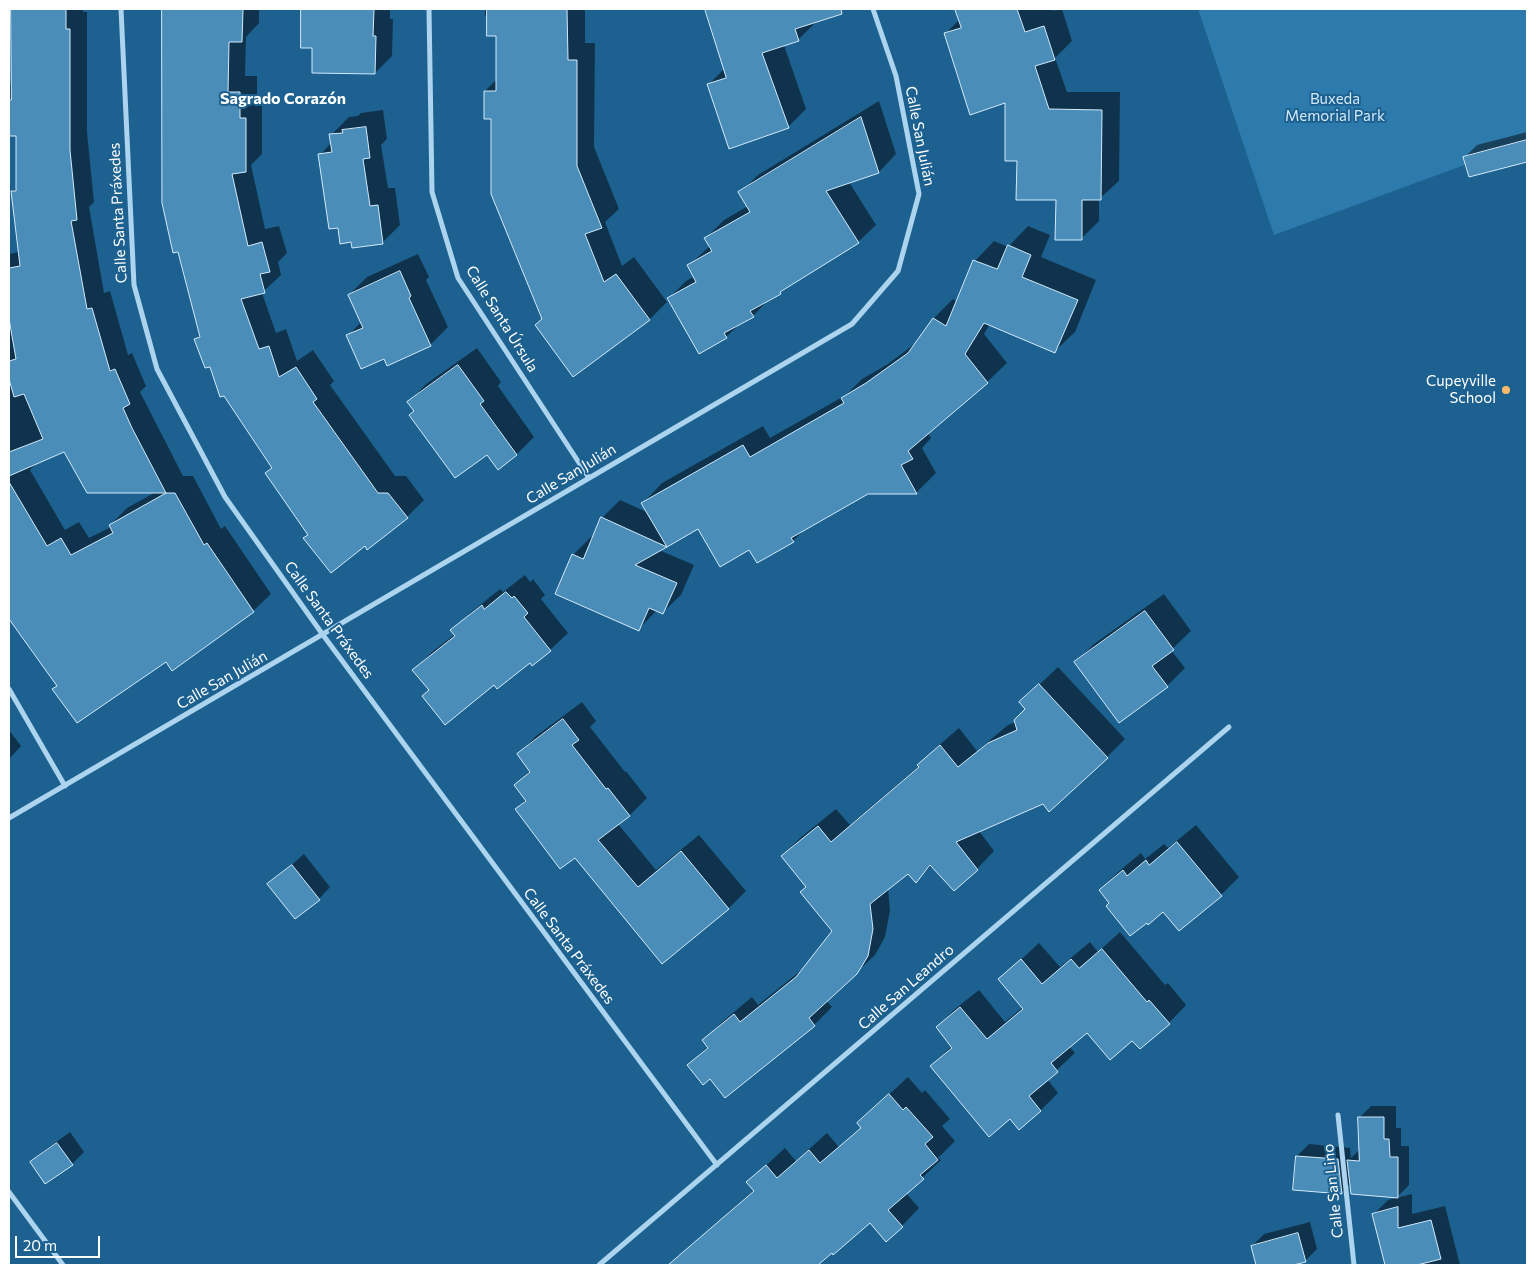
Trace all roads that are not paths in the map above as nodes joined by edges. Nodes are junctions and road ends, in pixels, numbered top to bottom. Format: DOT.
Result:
graph roads {
  1 [pos="120,9"];
  2 [pos="429,9"];
  3 [pos="873,9"];
  4 [pos="590,478"];
  5 [pos="323,635"];
  6 [pos="9,689"];
  7 [pos="1229,727"];
  8 [pos="65,786"];
  9 [pos="9,818"];
  10 [pos="1338,1115"];
  11 [pos="717,1165"];
  12 [pos="9,1192"];
  13 [pos="63,1265"];
  14 [pos="599,1265"];
  15 [pos="1354,1265"];
  1 -- 5 [label="street, Calle Santa Práxedes"];
  2 -- 4 [label="street, Calle Santa Úrsula"];
  3 -- 4 [label="street, Calle San Julián"];
  4 -- 5 [label="street, Calle San Julián"];
  5 -- 8 [label="street, Calle San Julián"];
  5 -- 11 [label="street, Calle Santa Práxedes"];
  6 -- 8 [label="street"];
  7 -- 11 [label="street, Calle San Leandro"];
  8 -- 9 [label="street, Calle San Julián"];
  10 -- 15 [label="street, Calle San Lino"];
  11 -- 14 [label="street, Calle San Leandro"];
  12 -- 13 [label="street"];
}
